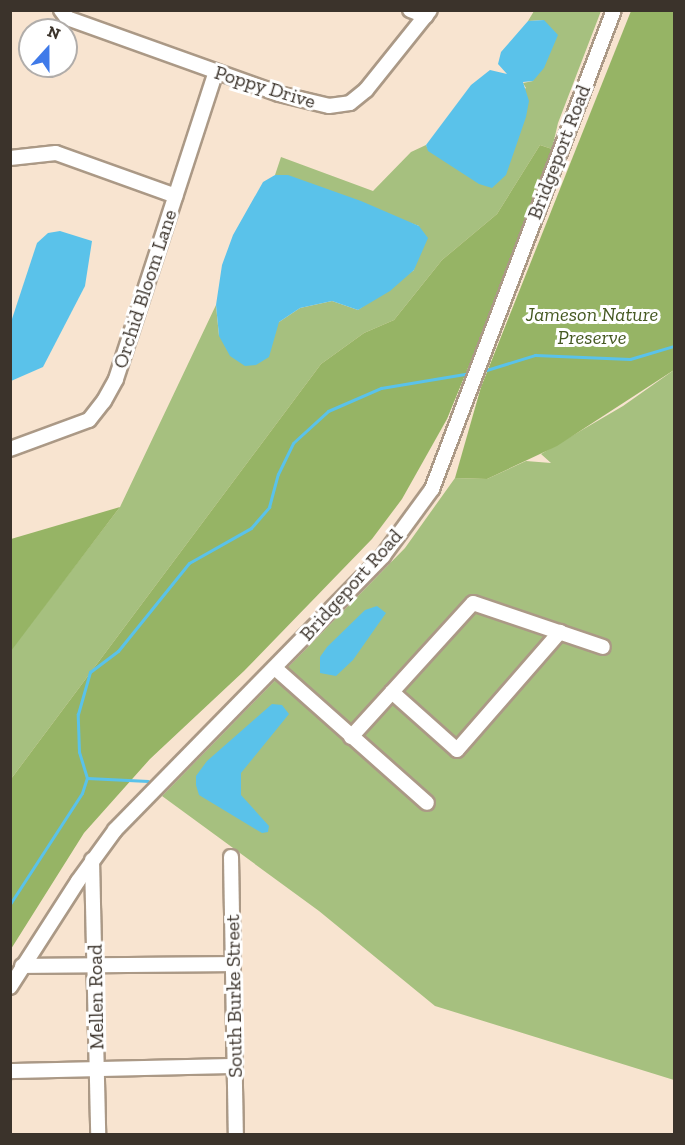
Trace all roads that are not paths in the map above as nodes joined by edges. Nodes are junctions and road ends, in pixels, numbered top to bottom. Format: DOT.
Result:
graph roads {
  1 [pos="410,10"];
  2 [pos="614,10"];
  3 [pos="428,13"];
  4 [pos="64,14"];
  5 [pos="216,72"];
  6 [pos="10,158"];
  7 [pos="176,196"];
  8 [pos="10,449"];
  9 [pos="560,632"];
  10 [pos="603,647"];
  11 [pos="275,668"];
  12 [pos="392,692"];
  13 [pos="351,738"];
  14 [pos="428,803"];
  15 [pos="231,857"];
  16 [pos="93,860"];
  17 [pos="233,964"];
  18 [pos="96,965"];
  19 [pos="22,966"];
  20 [pos="10,987"];
  21 [pos="235,1066"];
  22 [pos="98,1069"];
  23 [pos="10,1071"];
  24 [pos="98,1134"];
  25 [pos="236,1134"];
  1 -- 3 [label="street"];
  2 -- 11 [label="street, Bridgeport Road"];
  3 -- 5 [label="street, Poppy Drive"];
  4 -- 5 [label="street, Poppy Drive"];
  5 -- 7 [label="street, Orchid Bloom Lane"];
  6 -- 7 [label="street"];
  7 -- 8 [label="street, Orchid Bloom Lane"];
  9 -- 10 [label="street"];
  9 -- 12 [label="street"];
  9 -- 12 [label="street"];
  11 -- 13 [label="street"];
  11 -- 16 [label="street, Bridgeport Road"];
  12 -- 13 [label="street"];
  13 -- 14 [label="street"];
  15 -- 17 [label="street, South Burke Street"];
  16 -- 18 [label="street, Mellen Road"];
  16 -- 19 [label="street, Bridgeport Road"];
  17 -- 18 [label="street"];
  17 -- 21 [label="street, South Burke Street"];
  18 -- 19 [label="street"];
  18 -- 22 [label="street, Mellen Road"];
  19 -- 20 [label="street, Bridgeport Road"];
  21 -- 22 [label="street"];
  21 -- 25 [label="street, South Burke Street"];
  22 -- 23 [label="street"];
  22 -- 24 [label="street, Mellen Road"];
}
